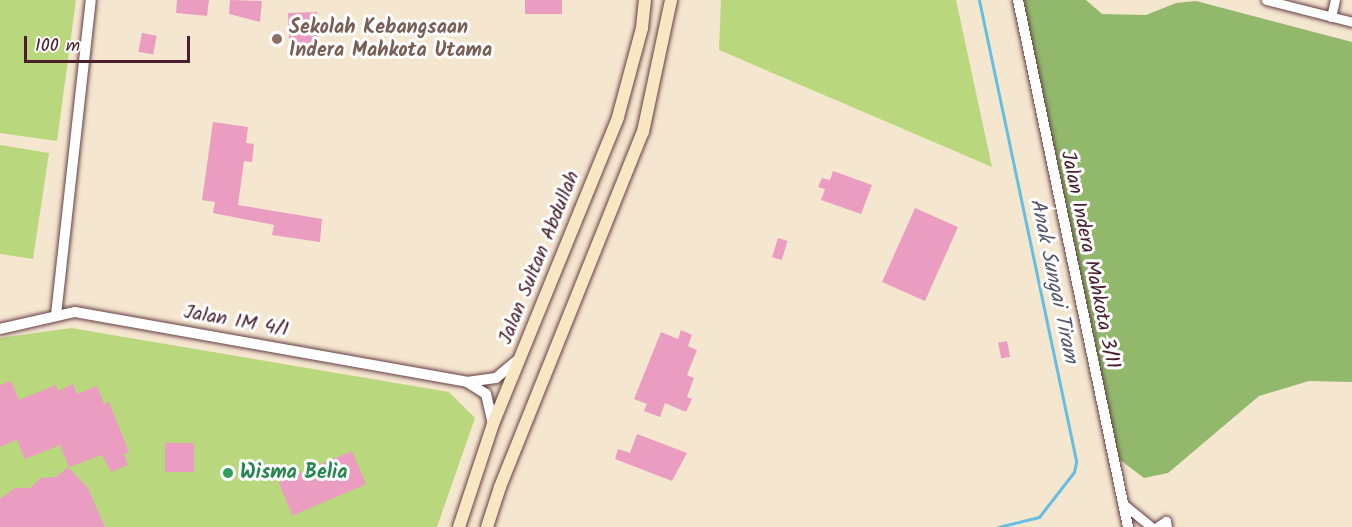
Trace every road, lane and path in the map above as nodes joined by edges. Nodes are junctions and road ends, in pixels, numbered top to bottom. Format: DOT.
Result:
graph roads {
  1 [pos="91,0"];
  2 [pos="645,0"];
  3 [pos="671,0"];
  4 [pos="1018,0"];
  5 [pos="1266,0"];
  6 [pos="1335,0"];
  7 [pos="1331,17"];
  8 [pos="1352,22"];
  9 [pos="56,315"];
  10 [pos="0,329"];
  11 [pos="519,359"];
  12 [pos="467,382"];
  13 [pos="493,424"];
  14 [pos="1122,503"];
  15 [pos="1167,524"];
  16 [pos="459,527"];
  17 [pos="487,527"];
  18 [pos="1128,527"];
  19 [pos="1155,527"];
  1 -- 9 [label="street"];
  2 -- 11 [label="main road, Jalan Sultan Abdullah"];
  3 -- 17 [label="main road"];
  4 -- 14 [label="street, Jalan Indera Mahkota 3/11"];
  5 -- 7 [label="street"];
  6 -- 7 [label="street"];
  7 -- 8 [label="street"];
  9 -- 10 [label="street, Jalan IM 4/1"];
  9 -- 12 [label="street, Jalan IM 4/1"];
  11 -- 12 [label="street, Jalan IM 4/1"];
  11 -- 13 [label="main road, Jalan Sultan Abdullah"];
  12 -- 13 [label="street"];
  13 -- 16 [label="main road, Jalan Sultan Abdullah"];
  14 -- 18 [label="street, Jalan Indera Mahkota 3/11"];
  14 -- 19 [label="street"];
  15 -- 19 [label="street"];
}
